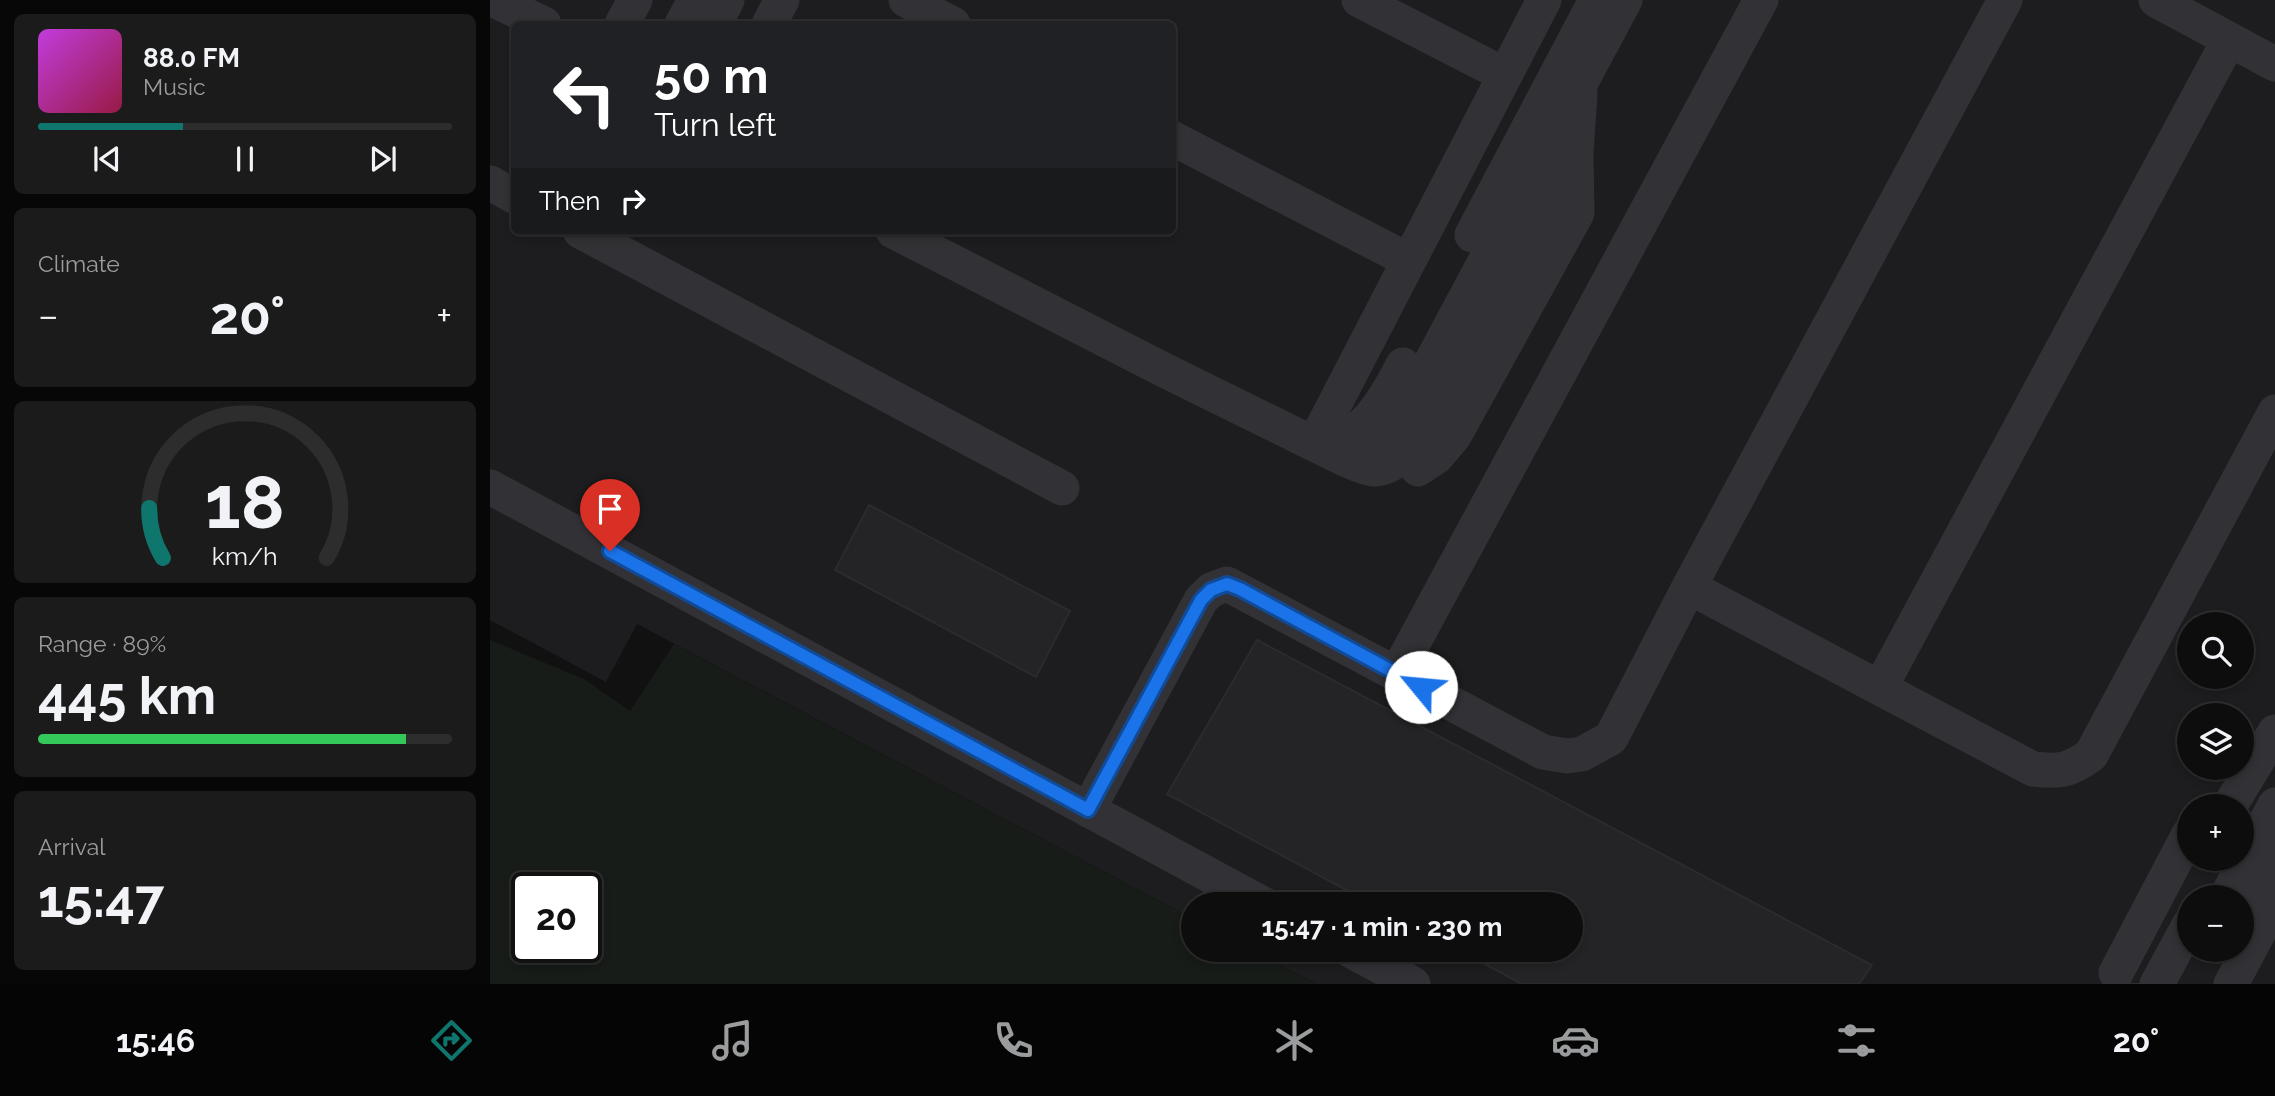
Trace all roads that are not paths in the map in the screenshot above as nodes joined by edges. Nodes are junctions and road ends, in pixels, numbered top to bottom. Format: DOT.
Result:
graph roads {
  1 [pos="494,0"];
  2 [pos="635,0"];
  3 [pos="695,0"];
  4 [pos="727,0"];
  5 [pos="782,0"];
  6 [pos="906,0"];
  7 [pos="1359,0"];
  8 [pos="1544,0"];
  9 [pos="1597,0"];
  10 [pos="1625,0"];
  11 [pos="1761,0"];
  12 [pos="2005,0"];
  13 [pos="2156,0"];
  14 [pos="538,21"];
  15 [pos="624,21"];
  16 [pos="684,21"];
  17 [pos="716,21"];
  18 [pos="771,21"];
  19 [pos="947,21"];
  20 [pos="2229,40"];
  21 [pos="2275,64"];
  22 [pos="1505,75"];
  23 [pos="1581,83"];
  24 [pos="1176,140"];
  25 [pos="490,183"];
  26 [pos="511,194"];
  27 [pos="588,235"];
  28 [pos="901,235"];
  29 [pos="1408,260"];
  30 [pos="2275,412"];
  31 [pos="1314,444"];
  32 [pos="1360,465"];
  33 [pos="490,487"];
  34 [pos="1062,488"];
  35 [pos="1689,587"];
  36 [pos="1397,673"];
  37 [pos="1880,688"];
  38 [pos="2275,708"];
  39 [pos="2254,732"];
  40 [pos="2275,732"];
  41 [pos="2275,771"];
  42 [pos="2237,794"];
  43 [pos="2275,805"];
  44 [pos="2254,809"];
  45 [pos="1088,810"];
  46 [pos="2275,858"];
  47 [pos="2177,866"];
  48 [pos="2194,871"];
  49 [pos="2233,885"];
  50 [pos="1241,892"];
  51 [pos="2254,897"];
  52 [pos="2275,902"];
  53 [pos="2177,937"];
  54 [pos="2275,943"];
  55 [pos="1372,962"];
  56 [pos="2193,962"];
  57 [pos="2220,962"];
  58 [pos="2135,980"];
  59 [pos="1413,984"];
  60 [pos="2181,984"];
  61 [pos="2208,984"];
  62 [pos="2231,984"];
  63 [pos="2252,984"];
  1 -- 14 [label="lane"];
  2 -- 15 [label="lane"];
  3 -- 16 [label="lane"];
  4 -- 17 [label="lane"];
  5 -- 18 [label="lane"];
  6 -- 19 [label="lane"];
  7 -- 22 [label="lane"];
  8 -- 22 [label="lane"];
  9 -- 31 [label="lane"];
  10 -- 23 [label="lane"];
  11 -- 36 [label="lane"];
  12 -- 35 [label="lane"];
  13 -- 20 [label="lane"];
  20 -- 21 [label="lane"];
  20 -- 37 [label="lane"];
  22 -- 29 [label="lane"];
  23 -- 32 [label="lane"];
  23 -- 32 [label="lane"];
  24 -- 29 [label="lane"];
  25 -- 26 [label="lane"];
  27 -- 34 [label="lane"];
  28 -- 31 [label="lane"];
  29 -- 31 [label="lane"];
  30 -- 37 [label="lane"];
  31 -- 32 [label="lane"];
  33 -- 45 [label="lane"];
  35 -- 36 [label="lane"];
  35 -- 37 [label="lane"];
  36 -- 45 [label="lane"];
  38 -- 39 [label="lane"];
  40 -- 42 [label="lane"];
  41 -- 44 [label="lane"];
  43 -- 49 [label="lane"];
  45 -- 50 [label="lane"];
  46 -- 51 [label="lane"];
  47 -- 58 [label="lane"];
  48 -- 58 [label="lane"];
  52 -- 62 [label="lane"];
  53 -- 58 [label="lane"];
  54 -- 63 [label="lane"];
  55 -- 59 [label="lane"];
  56 -- 60 [label="lane"];
  57 -- 61 [label="lane"];
}
